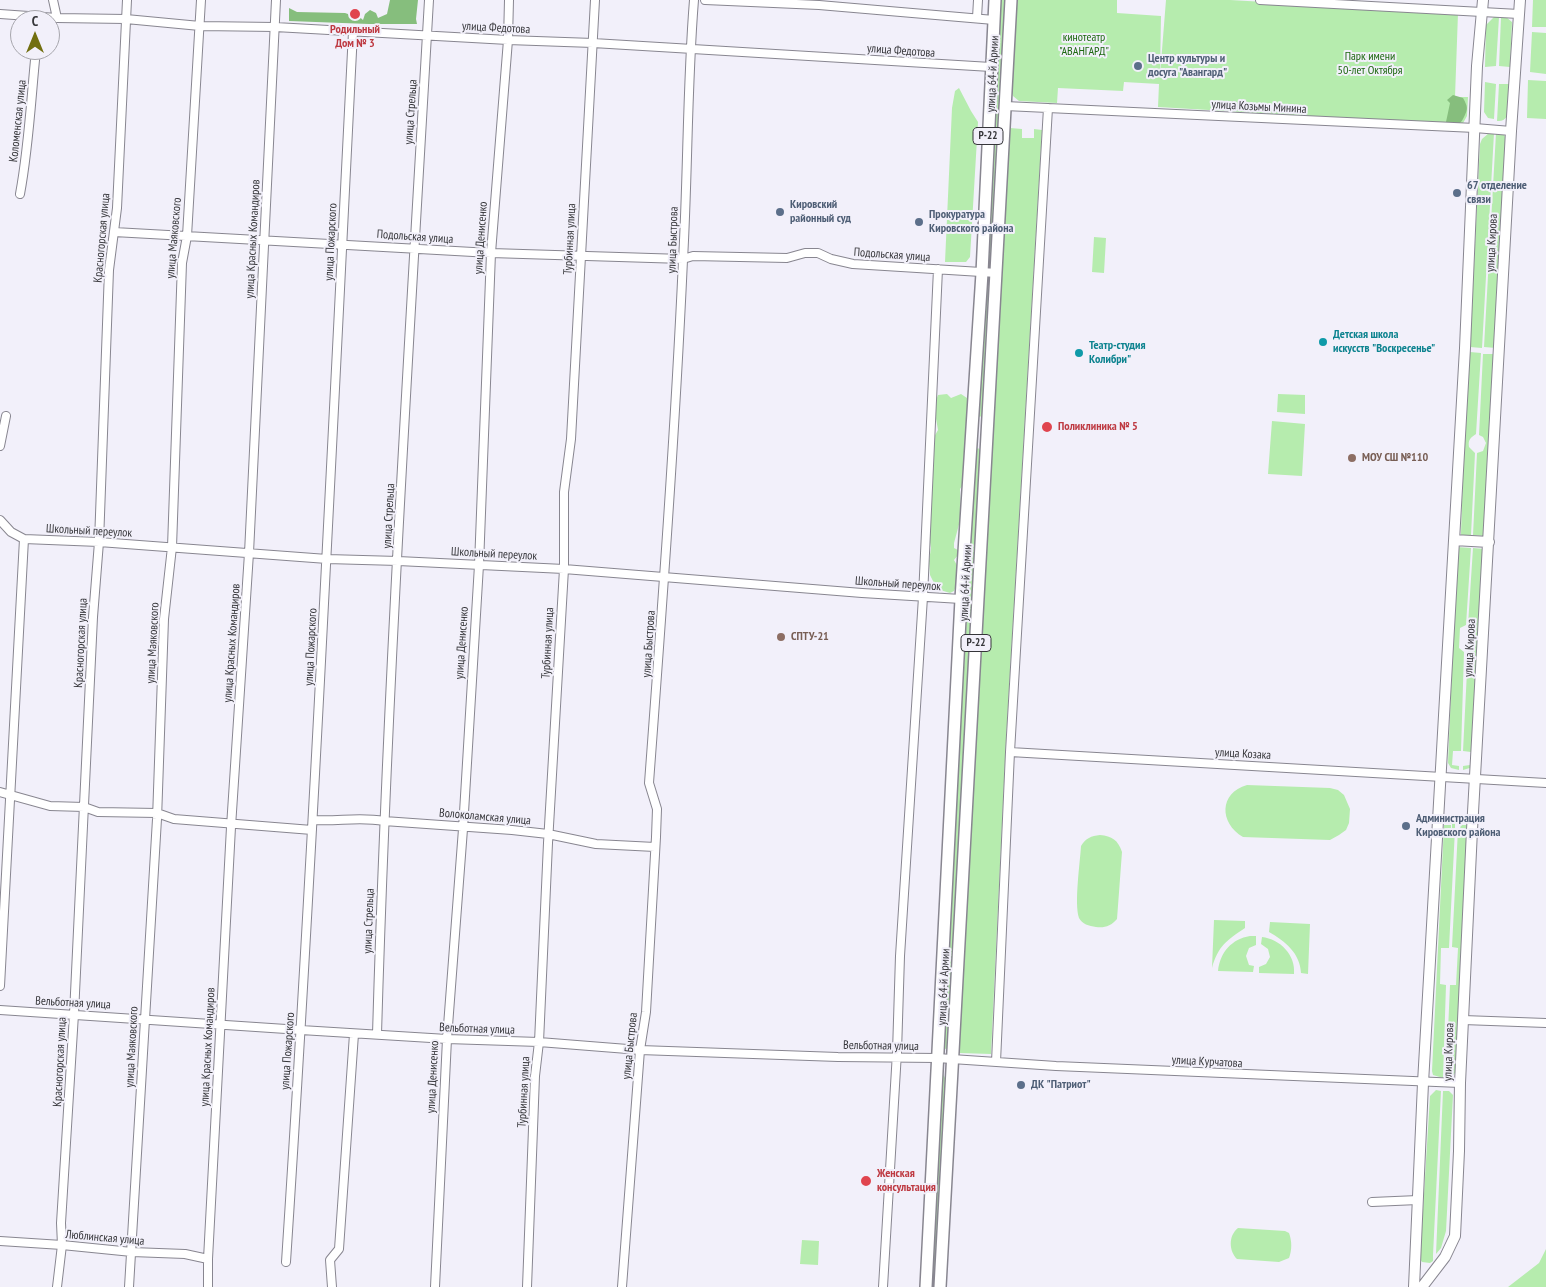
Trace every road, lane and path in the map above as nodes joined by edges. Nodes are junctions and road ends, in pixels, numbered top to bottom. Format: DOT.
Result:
graph roads {
  1 [pos="127,0"];
  2 [pos="201,0"];
  3 [pos="276,0"];
  4 [pos="429,0"];
  5 [pos="509,0"];
  6 [pos="595,0"];
  7 [pos="694,0"];
  8 [pos="705,0"];
  9 [pos="978,0"];
  10 [pos="995,0"];
  11 [pos="1011,0"];
  12 [pos="1260,0"];
  13 [pos="1483,0"];
  14 [pos="1520,0"];
  15 [pos="1482,13"];
  16 [pos="1519,14"];
  17 [pos="60,18"];
  18 [pos="977,18"];
  19 [pos="126,19"];
  20 [pos="994,20"];
  21 [pos="200,26"];
  22 [pos="275,27"];
  23 [pos="353,32"];
  24 [pos="427,36"];
  25 [pos="508,40"];
  26 [pos="593,42"];
  27 [pos="690,48"];
  28 [pos="35,60"];
  29 [pos="991,67"];
  30 [pos="1005,106"];
  31 [pos="1048,108"];
  32 [pos="1475,128"];
  33 [pos="1511,132"];
  34 [pos="20,194"];
  35 [pos="114,232"];
  36 [pos="187,236"];
  37 [pos="264,241"];
  38 [pos="342,244"];
  39 [pos="414,249"];
  40 [pos="491,253"];
  41 [pos="580,256"];
  42 [pos="684,259"];
  43 [pos="938,269"];
  44 [pos="982,273"];
  45 [pos="997,273"];
  46 [pos="6,416"];
  47 [pos="972,428"];
  48 [pos="988,429"];
  49 [pos="0,446"];
  50 [pos="0,520"];
  51 [pos="24,539"];
  52 [pos="1454,540"];
  53 [pos="99,542"];
  54 [pos="1489,542"];
  55 [pos="172,547"];
  56 [pos="249,553"];
  57 [pos="327,559"];
  58 [pos="398,561"];
  59 [pos="479,565"];
  60 [pos="564,569"];
  61 [pos="665,577"];
  62 [pos="923,597"];
  63 [pos="961,599"];
  64 [pos="1010,752"];
  65 [pos="1441,777"];
  66 [pos="1475,779"];
  67 [pos="1546,782"];
  68 [pos="0,792"];
  69 [pos="10,794"];
  70 [pos="84,807"];
  71 [pos="157,813"];
  72 [pos="313,820"];
  73 [pos="384,821"];
  74 [pos="231,823"];
  75 [pos="462,827"];
  76 [pos="312,830"];
  77 [pos="548,834"];
  78 [pos="655,847"];
  79 [pos="0,986"];
  80 [pos="0,1010"];
  81 [pos="74,1014"];
  82 [pos="144,1019"];
  83 [pos="1462,1020"];
  84 [pos="1546,1023"];
  85 [pos="221,1024"];
  86 [pos="301,1030"];
  87 [pos="354,1034"];
  88 [pos="378,1034"];
  89 [pos="447,1039"];
  90 [pos="539,1042"];
  91 [pos="640,1050"];
  92 [pos="896,1058"];
  93 [pos="937,1058"];
  94 [pos="954,1059"];
  95 [pos="996,1062"];
  96 [pos="1423,1083"];
  97 [pos="1460,1083"];
  98 [pos="1418,1200"];
  99 [pos="1372,1202"];
  100 [pos="0,1242"];
  101 [pos="62,1245"];
  102 [pos="132,1252"];
  103 [pos="208,1259"];
  104 [pos="286,1262"];
  105 [pos="57,1287"];
  106 [pos="129,1287"];
  107 [pos="208,1287"];
  108 [pos="332,1287"];
  109 [pos="434,1287"];
  110 [pos="527,1287"];
  111 [pos="622,1287"];
  112 [pos="883,1287"];
  113 [pos="926,1287"];
  114 [pos="940,1287"];
  115 [pos="1414,1287"];
  116 [pos="1422,1287"];
  1 -- 19 [label="street, Красногорская улица"];
  2 -- 21 [label="street, улица Маяковского"];
  3 -- 22 [label="street, улица Красных Командиров"];
  4 -- 24 [label="street, улица Стрельца"];
  5 -- 25 [label="street, улица Денисенко"];
  6 -- 26 [label="street, Турбинная улица"];
  7 -- 27 [label="street, улица Быстрова"];
  8 -- 18 [label="street"];
  9 -- 18 [label="street"];
  10 -- 20 [label="highway, улица 64-й Армии / Р-22"];
  11 -- 30 [label="highway, улица 64-й Армии / Р-22"];
  12 -- 15 [label="street"];
  13 -- 15 [label="main road, улица Кирова"];
  14 -- 16 [label="main road, улица Кирова"];
  15 -- 16 [label="street"];
  15 -- 32 [label="main road, улица Кирова"];
  16 -- 33 [label="main road, улица Кирова"];
  17 -- 19 [label="street, улица Федотова"];
  18 -- 20 [label="street"];
  19 -- 21 [label="street, улица Федотова"];
  19 -- 35 [label="street, Красногорская улица"];
  20 -- 29 [label="highway, улица 64-й Армии / Р-22"];
  21 -- 22 [label="street, улица Федотова"];
  21 -- 36 [label="street, улица Маяковского"];
  22 -- 23 [label="street, улица Федотова"];
  22 -- 37 [label="street, улица Красных Командиров"];
  23 -- 24 [label="street, улица Федотова"];
  23 -- 38 [label="street, улица Пожарского"];
  24 -- 25 [label="street, улица Федотова"];
  24 -- 39 [label="street, улица Стрельца"];
  25 -- 26 [label="street, улица Федотова"];
  25 -- 40 [label="street, улица Денисенко"];
  26 -- 27 [label="street, улица Федотова"];
  26 -- 41 [label="street, Турбинная улица"];
  27 -- 29 [label="street, улица Федотова"];
  27 -- 42 [label="street, улица Быстрова"];
  28 -- 34 [label="street, Коломенская улица"];
  29 -- 44 [label="highway, улица 64-й Армии / Р-22"];
  30 -- 31 [label="street, улица Козьмы Минина"];
  30 -- 45 [label="highway, улица 64-й Армии / Р-22"];
  31 -- 32 [label="street, улица Козьмы Минина"];
  31 -- 64 [label="street"];
  32 -- 33 [label="street, улица Козьмы Минина"];
  32 -- 52 [label="main road, улица Кирова"];
  33 -- 54 [label="main road, улица Кирова"];
  35 -- 36 [label="street, Подольская улица"];
  35 -- 53 [label="street, Красногорская улица"];
  36 -- 37 [label="street, Подольская улица"];
  36 -- 55 [label="street, улица Маяковского"];
  37 -- 38 [label="street, Подольская улица"];
  37 -- 56 [label="street, улица Красных Командиров"];
  38 -- 39 [label="street, Подольская улица"];
  38 -- 57 [label="street, улица Пожарского"];
  39 -- 40 [label="street, Подольская улица"];
  39 -- 58 [label="street, улица Стрельца"];
  40 -- 41 [label="street, Подольская улица"];
  40 -- 59 [label="street, улица Денисенко"];
  41 -- 42 [label="street, Подольская улица"];
  41 -- 60 [label="street, Турбинная улица"];
  42 -- 43 [label="street, Подольская улица"];
  42 -- 61 [label="street, улица Быстрова"];
  43 -- 44 [label="street, Подольская улица"];
  43 -- 62 [label="street"];
  44 -- 45 [label="street, Подольская улица"];
  44 -- 47 [label="highway, улица 64-й Армии / Р-22"];
  45 -- 48 [label="highway, улица 64-й Армии / Р-22"];
  46 -- 49 [label="street"];
  47 -- 48 [label="highway"];
  47 -- 63 [label="highway, улица 64-й Армии / Р-22"];
  48 -- 94 [label="highway, улица 64-й Армии / Р-22"];
  50 -- 51 [label="street"];
  51 -- 53 [label="street, Школьный переулок"];
  51 -- 69 [label="street"];
  52 -- 54 [label="main road"];
  52 -- 65 [label="main road, улица Кирова"];
  53 -- 55 [label="street, Школьный переулок"];
  53 -- 70 [label="street, Красногорская улица"];
  54 -- 66 [label="main road, улица Кирова"];
  55 -- 56 [label="street, Школьный переулок"];
  55 -- 71 [label="street, улица Маяковского"];
  56 -- 57 [label="street, Школьный переулок"];
  56 -- 74 [label="street, улица Красных Командиров"];
  57 -- 58 [label="street, Школьный переулок"];
  57 -- 72 [label="street, улица Пожарского"];
  58 -- 59 [label="street, Школьный переулок"];
  58 -- 73 [label="street, улица Стрельца"];
  59 -- 60 [label="street, Школьный переулок"];
  59 -- 75 [label="street, улица Денисенко"];
  60 -- 61 [label="street, Школьный переулок"];
  60 -- 77 [label="street, Турбинная улица"];
  61 -- 62 [label="street, Школьный переулок"];
  61 -- 78 [label="street, улица Быстрова"];
  62 -- 63 [label="street, Школьный переулок"];
  62 -- 92 [label="street"];
  63 -- 93 [label="highway, улица 64-й Армии / Р-22"];
  64 -- 65 [label="street, улица Козака"];
  64 -- 95 [label="street"];
  65 -- 66 [label="street, улица Козака"];
  65 -- 96 [label="main road, улица Кирова"];
  66 -- 67 [label="street, улица Козака"];
  66 -- 83 [label="main road, улица Кирова"];
  68 -- 69 [label="street"];
  69 -- 70 [label="street"];
  69 -- 79 [label="street"];
  70 -- 71 [label="street"];
  70 -- 81 [label="street, Красногорская улица"];
  71 -- 74 [label="street"];
  71 -- 82 [label="street, улица Маяковского"];
  72 -- 73 [label="street, Волоколамская улица"];
  72 -- 76 [label="street, улица Пожарского"];
  73 -- 75 [label="street, Волоколамская улица"];
  73 -- 88 [label="street, улица Стрельца"];
  74 -- 76 [label="street"];
  74 -- 85 [label="street, улица Красных Командиров"];
  75 -- 77 [label="street, Волоколамская улица"];
  75 -- 89 [label="street, улица Денисенко"];
  76 -- 86 [label="street, улица Пожарского"];
  77 -- 78 [label="street, Волоколамская улица"];
  77 -- 90 [label="street, Турбинная улица"];
  78 -- 91 [label="street, улица Быстрова"];
  80 -- 81 [label="street, Вельботная улица"];
  81 -- 82 [label="street, Вельботная улица"];
  81 -- 101 [label="street, Красногорская улица"];
  82 -- 85 [label="street, Вельботная улица"];
  82 -- 102 [label="street, улица Маяковского"];
  83 -- 84 [label="street"];
  83 -- 97 [label="main road, улица Кирова"];
  85 -- 86 [label="street, Вельботная улица"];
  85 -- 103 [label="street, улица Красных Командиров"];
  86 -- 87 [label="street, Вельботная улица"];
  86 -- 104 [label="street, улица Пожарского"];
  87 -- 88 [label="street, Вельботная улица"];
  87 -- 108 [label="street"];
  88 -- 89 [label="street, Вельботная улица"];
  89 -- 90 [label="street, Вельботная улица"];
  89 -- 109 [label="street, улица Денисенко"];
  90 -- 91 [label="street, Вельботная улица"];
  90 -- 110 [label="street, Турбинная улица"];
  91 -- 92 [label="street, Вельботная улица"];
  91 -- 111 [label="street, улица Быстрова"];
  92 -- 93 [label="street, Вельботная улица"];
  92 -- 112 [label="street"];
  93 -- 94 [label="street, Вельботная улица"];
  93 -- 113 [label="highway, улица 64-й Армии / Р-22"];
  94 -- 95 [label="street, улица Курчатова"];
  94 -- 114 [label="highway, улица 64-й Армии / Р-22"];
  95 -- 96 [label="street, улица Курчатова"];
  96 -- 97 [label="street, улица Курчатова"];
  96 -- 98 [label="main road, улица Кирова"];
  97 -- 116 [label="main road, улица Кирова"];
  98 -- 99 [label="street"];
  98 -- 115 [label="main road, улица Кирова"];
  100 -- 101 [label="street, Люблинская улица"];
  101 -- 102 [label="street, Люблинская улица"];
  101 -- 105 [label="street, Красногорская улица"];
  102 -- 103 [label="street, Люблинская улица"];
  102 -- 106 [label="street, улица Маяковского"];
  103 -- 107 [label="street, улица Красных Командиров"];
}
